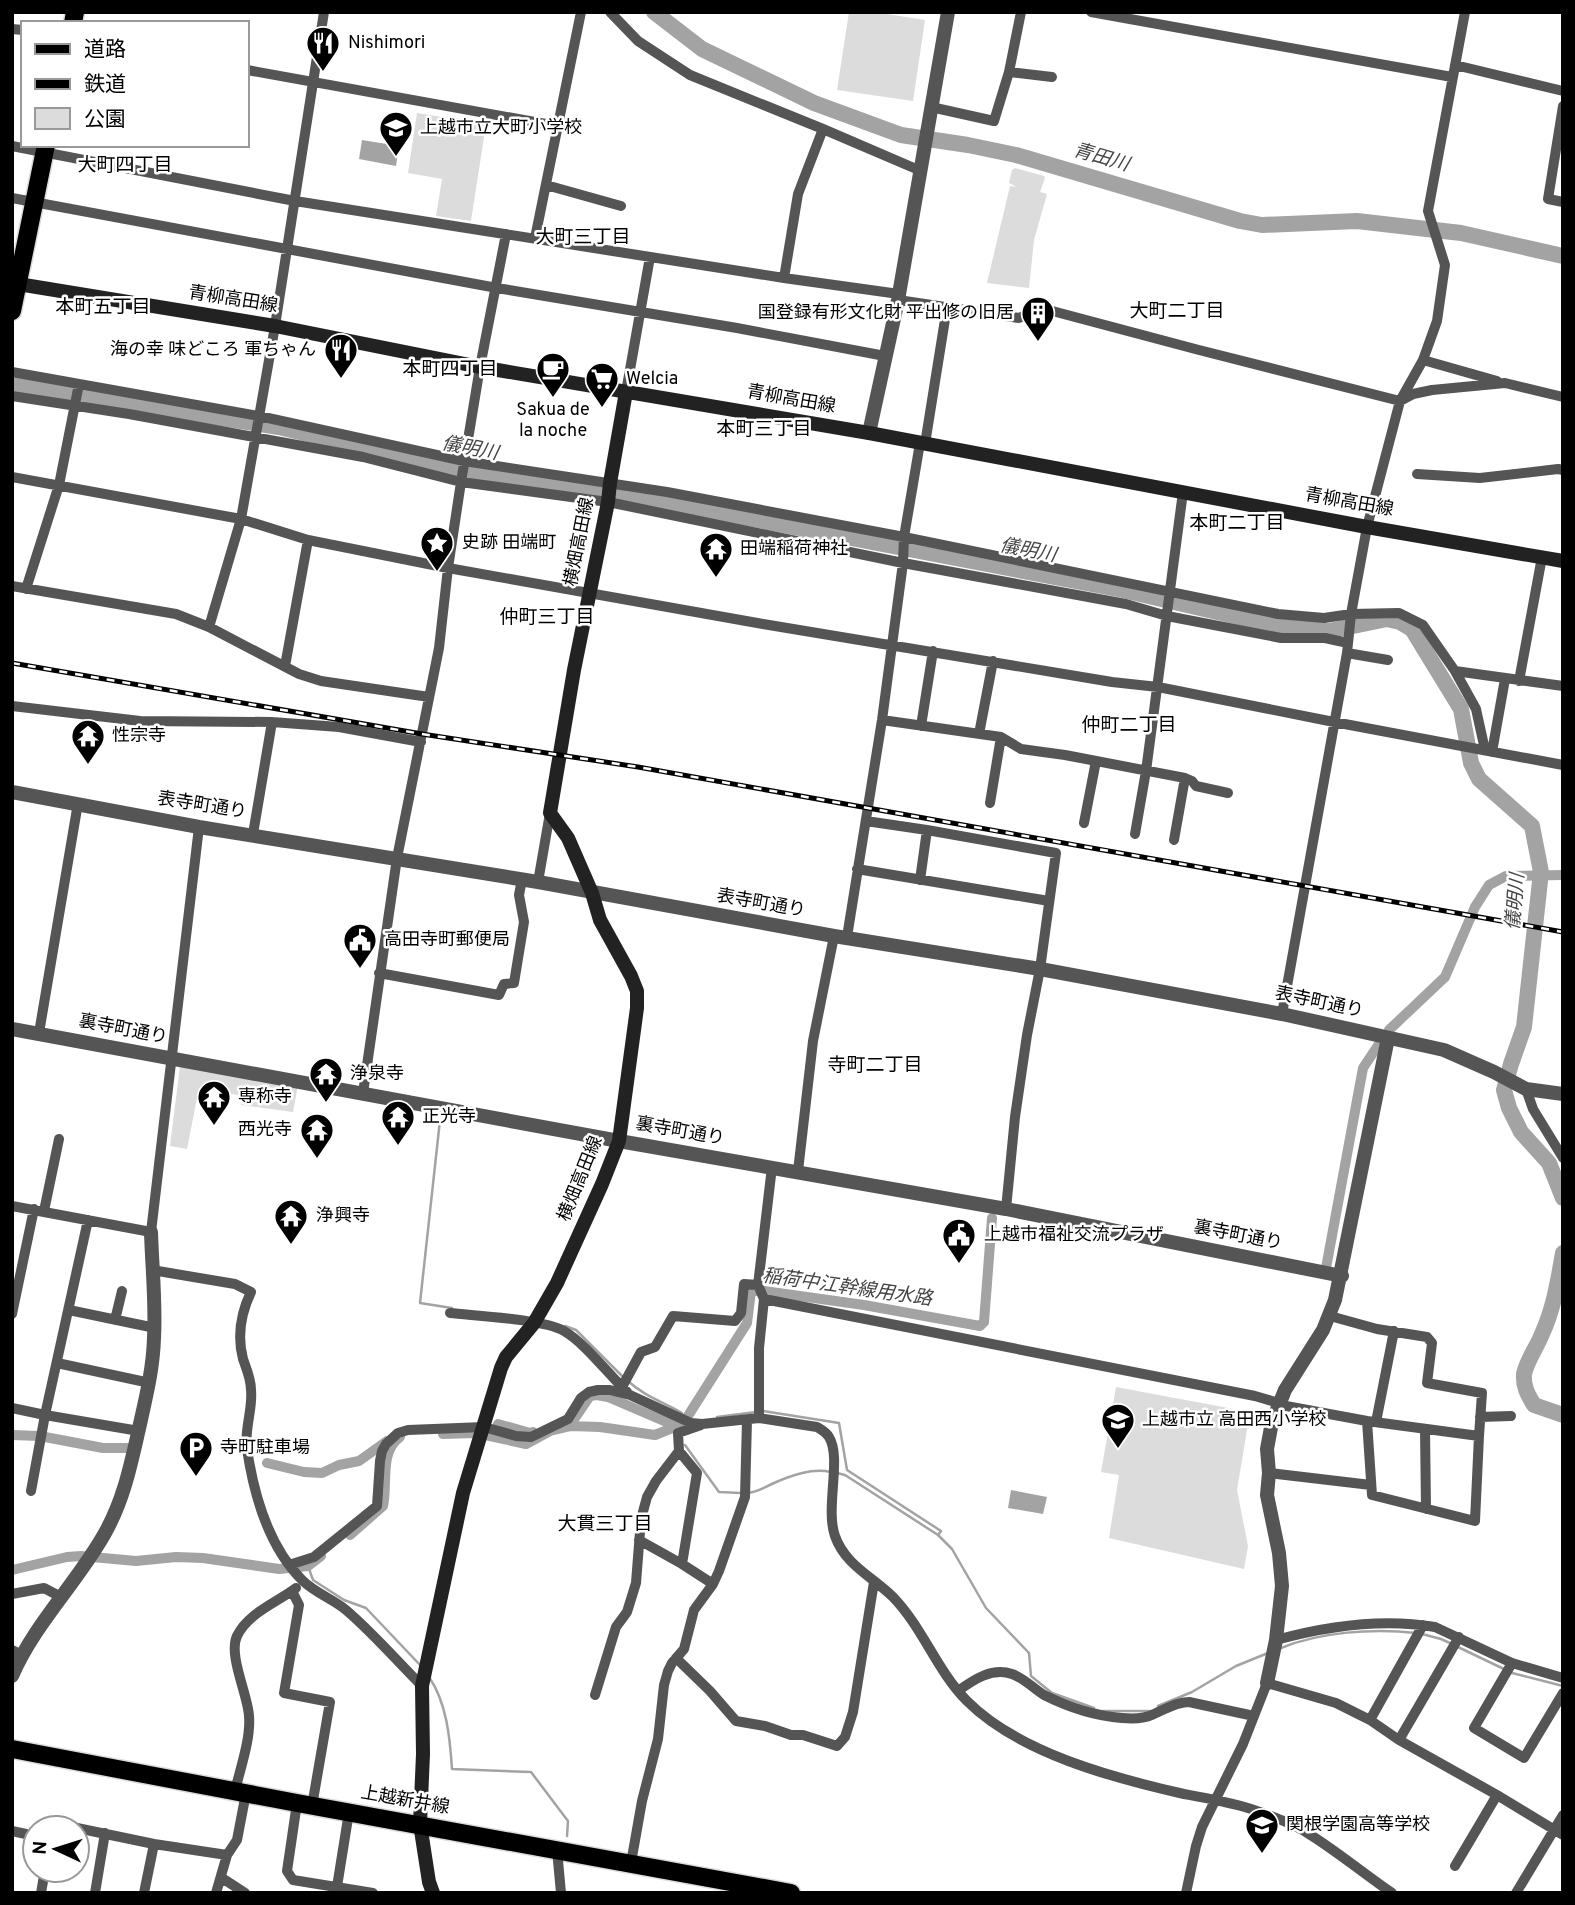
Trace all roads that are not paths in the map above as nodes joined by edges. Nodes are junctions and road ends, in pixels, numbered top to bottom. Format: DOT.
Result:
graph roads {
  1 [pos="324,12"];
  2 [pos="581,12"];
  3 [pos="610,12"];
  4 [pos="948,12"];
  5 [pos="1021,12"];
  6 [pos="1091,12"];
  7 [pos="1465,12"];
  8 [pos="1455,65"];
  9 [pos="248,69"];
  10 [pos="1009,72"];
  11 [pos="1052,77"];
  12 [pos="1452,77"];
  13 [pos="314,82"];
  14 [pos="1563,91"];
  15 [pos="1563,106"];
  16 [pos="930,112"];
  17 [pos="557,126"];
  18 [pos="823,128"];
  19 [pos="23,147"];
  20 [pos="46,149"];
  21 [pos="921,171"];
  22 [pos="546,185"];
  23 [pos="12,198"];
  24 [pos="295,201"];
  25 [pos="34,202"];
  26 [pos="1563,202"];
  27 [pos="621,206"];
  28 [pos="506,234"];
  29 [pos="536,239"];
  30 [pos="287,249"];
  31 [pos="650,257"];
  32 [pos="784,278"];
  33 [pos="15,284"];
  34 [pos="496,288"];
  35 [pos="899,297"];
  36 [pos="947,307"];
  37 [pos="12,310"];
  38 [pos="640,312"];
  39 [pos="275,326"];
  40 [pos="886,356"];
  41 [pos="1423,360"];
  42 [pos="480,367"];
  43 [pos="12,372"];
  44 [pos="1506,383"];
  45 [pos="78,387"];
  46 [pos="626,392"];
  47 [pos="12,396"];
  48 [pos="1563,397"];
  49 [pos="1400,401"];
  50 [pos="75,405"];
  51 [pos="259,416"];
  52 [pos="869,433"];
  53 [pos="256,434"];
  54 [pos="923,443"];
  55 [pos="464,461"];
  56 [pos="1563,470"];
  57 [pos="1417,474"];
  58 [pos="12,477"];
  59 [pos="461,479"];
  60 [pos="610,483"];
  61 [pos="59,485"];
  62 [pos="1183,492"];
  63 [pos="608,500"];
  64 [pos="242,519"];
  65 [pos="1367,527"];
  66 [pos="904,537"];
  67 [pos="308,540"];
  68 [pos="1542,557"];
  69 [pos="1563,561"];
  70 [pos="903,563"];
  71 [pos="448,568"];
  72 [pos="12,586"];
  73 [pos="26,589"];
  74 [pos="1170,592"];
  75 [pos="590,594"];
  76 [pos="1168,614"];
  77 [pos="1351,617"];
  78 [pos="209,627"];
  79 [pos="1348,644"];
  80 [pos="891,646"];
  81 [pos="933,651"];
  82 [pos="1388,660"];
  83 [pos="993,661"];
  84 [pos="285,666"];
  85 [pos="1455,671"];
  86 [pos="1504,679"];
  87 [pos="1520,681"];
  88 [pos="1563,686"];
  89 [pos="1158,687"];
  90 [pos="429,697"];
  91 [pos="12,706"];
  92 [pos="882,720"];
  93 [pos="272,722"];
  94 [pos="1334,722"];
  95 [pos="921,726"];
  96 [pos="979,734"];
  97 [pos="1001,737"];
  98 [pos="421,742"];
  99 [pos="1489,751"];
  100 [pos="1096,761"];
  101 [pos="1563,765"];
  102 [pos="1146,771"];
  103 [pos="1185,778"];
  104 [pos="12,792"];
  105 [pos="1228,793"];
  106 [pos="78,803"];
  107 [pos="990,803"];
  108 [pos="550,813"];
  109 [pos="866,821"];
  110 [pos="1084,823"];
  111 [pos="200,827"];
  112 [pos="927,830"];
  113 [pos="253,834"];
  114 [pos="1135,834"];
  115 [pos="1174,840"];
  116 [pos="397,858"];
  117 [pos="857,869"];
  118 [pos="522,879"];
  119 [pos="920,880"];
  120 [pos="538,882"];
  121 [pos="593,893"];
  122 [pos="1049,901"];
  123 [pos="840,937"];
  124 [pos="1040,968"];
  125 [pos="379,974"];
  126 [pos="1282,1014"];
  127 [pos="12,1029"];
  128 [pos="39,1033"];
  129 [pos="1388,1038"];
  130 [pos="171,1058"];
  131 [pos="1521,1086"];
  132 [pos="363,1093"];
  133 [pos="1563,1094"];
  134 [pos="59,1139"];
  135 [pos="619,1141"];
  136 [pos="1563,1158"];
  137 [pos="772,1167"];
  138 [pos="797,1171"];
  139 [pos="12,1206"];
  140 [pos="1006,1209"];
  141 [pos="39,1210"];
  142 [pos="89,1220"];
  143 [pos="151,1232"];
  144 [pos="152,1270"];
  145 [pos="1342,1276"];
  146 [pos="758,1285"];
  147 [pos="122,1291"];
  148 [pos="764,1299"];
  149 [pos="69,1310"];
  150 [pos="12,1312"];
  151 [pos="450,1313"];
  152 [pos="1330,1316"];
  153 [pos="115,1320"];
  154 [pos="534,1323"];
  155 [pos="155,1328"];
  156 [pos="1394,1331"];
  157 [pos="57,1363"];
  158 [pos="150,1383"];
  159 [pos="626,1391"];
  160 [pos="1279,1403"];
  161 [pos="12,1408"];
  162 [pos="673,1415"];
  163 [pos="45,1416"];
  164 [pos="1511,1416"];
  165 [pos="1480,1417"];
  166 [pos="753,1419"];
  167 [pos="1371,1422"];
  168 [pos="706,1423"];
  169 [pos="484,1427"];
  170 [pos="1426,1429"];
  171 [pos="139,1431"];
  172 [pos="678,1433"];
  173 [pos="1479,1436"];
  174 [pos="679,1451"];
  175 [pos="1269,1473"];
  176 [pos="1371,1485"];
  177 [pos="31,1490"];
  178 [pos="1426,1509"];
  179 [pos="639,1540"];
  180 [pos="682,1564"];
  181 [pos="289,1565"];
  182 [pos="303,1582"];
  183 [pos="874,1582"];
  184 [pos="713,1584"];
  185 [pos="292,1591"];
  186 [pos="12,1594"];
  187 [pos="61,1597"];
  188 [pos="1423,1625"];
  189 [pos="1459,1637"];
  190 [pos="1276,1640"];
  191 [pos="17,1652"];
  192 [pos="676,1658"];
  193 [pos="1512,1663"];
  194 [pos="12,1676"];
  195 [pos="1563,1678"];
  196 [pos="1267,1684"];
  197 [pos="422,1686"];
  198 [pos="958,1691"];
  199 [pos="1563,1693"];
  200 [pos="595,1695"];
  201 [pos="1254,1716"];
  202 [pos="1370,1720"];
  203 [pos="1399,1740"];
  204 [pos="12,1749"];
  205 [pos="241,1792"];
  206 [pos="1497,1795"];
  207 [pos="1215,1800"];
  208 [pos="304,1804"];
  209 [pos="349,1812"];
  210 [pos="1563,1815"];
  211 [pos="420,1824"];
  212 [pos="91,1831"];
  213 [pos="105,1833"];
  214 [pos="1558,1833"];
  215 [pos="155,1844"];
  216 [pos="557,1850"];
  217 [pos="227,1855"];
  218 [pos="631,1863"];
  219 [pos="1455,1867"];
  220 [pos="222,1878"];
  221 [pos="734,1888"];
  222 [pos="336,1890"];
  223 [pos="95,1893"];
  224 [pos="144,1893"];
  225 [pos="216,1893"];
  226 [pos="245,1893"];
  227 [pos="373,1893"];
  228 [pos="433,1893"];
  229 [pos="561,1893"];
  230 [pos="791,1893"];
  231 [pos="1186,1893"];
  232 [pos="1392,1893"];
  233 [pos="1516,1893"];
  1 -- 13 [label="street"];
  2 -- 17 [label="street"];
  3 -- 18 [label="street"];
  4 -- 16 [label="street"];
  5 -- 10 [label="street"];
  6 -- 12 [label="street"];
  7 -- 8 [label="street"];
  8 -- 12 [label="street"];
  8 -- 14 [label="street"];
  9 -- 13 [label="street"];
  10 -- 11 [label="street"];
  10 -- 16 [label="street"];
  12 -- 41 [label="street"];
  13 -- 17 [label="street"];
  13 -- 24 [label="street"];
  15 -- 26 [label="street"];
  16 -- 21 [label="street"];
  17 -- 22 [label="street"];
  18 -- 21 [label="street"];
  18 -- 32 [label="street"];
  19 -- 20 [label="street"];
  20 -- 24 [label="street"];
  20 -- 25 [label="main road"];
  21 -- 35 [label="street"];
  22 -- 27 [label="street"];
  22 -- 29 [label="street"];
  23 -- 25 [label="street"];
  24 -- 28 [label="street"];
  24 -- 30 [label="street"];
  25 -- 30 [label="street"];
  25 -- 33 [label="main road"];
  28 -- 29 [label="street"];
  28 -- 34 [label="street"];
  29 -- 31 [label="street"];
  30 -- 34 [label="street"];
  30 -- 39 [label="street"];
  31 -- 32 [label="street"];
  31 -- 38 [label="street"];
  32 -- 35 [label="street"];
  33 -- 37 [label="main road"];
  33 -- 39 [label="main road, 青柳高田線"];
  34 -- 38 [label="street"];
  34 -- 42 [label="street"];
  35 -- 36 [label="street"];
  35 -- 40 [label="street"];
  36 -- 49 [label="street"];
  36 -- 54 [label="street"];
  38 -- 40 [label="street"];
  38 -- 46 [label="street"];
  39 -- 42 [label="main road, 青柳高田線"];
  39 -- 51 [label="street"];
  40 -- 52 [label="street"];
  41 -- 44 [label="street"];
  41 -- 49 [label="street"];
  42 -- 46 [label="main road, 青柳高田線"];
  42 -- 55 [label="street"];
  43 -- 45 [label="street"];
  44 -- 48 [label="street"];
  44 -- 49 [label="street"];
  45 -- 50 [label="street"];
  45 -- 51 [label="street"];
  46 -- 52 [label="main road, 青柳高田線"];
  46 -- 60 [label="main road, 横畑高田線"];
  47 -- 50 [label="street"];
  49 -- 65 [label="street"];
  50 -- 53 [label="street"];
  50 -- 61 [label="street"];
  51 -- 53 [label="street"];
  51 -- 55 [label="street"];
  52 -- 54 [label="main road, 青柳高田線"];
  53 -- 59 [label="street"];
  53 -- 64 [label="street"];
  54 -- 62 [label="main road, 青柳高田線"];
  54 -- 66 [label="street"];
  55 -- 59 [label="street"];
  55 -- 60 [label="street"];
  56 -- 57 [label="street"];
  58 -- 61 [label="street"];
  59 -- 63 [label="street"];
  59 -- 71 [label="street"];
  60 -- 63 [label="main road, 横畑高田線"];
  60 -- 66 [label="street"];
  61 -- 64 [label="street"];
  61 -- 73 [label="street"];
  62 -- 65 [label="main road, 青柳高田線"];
  62 -- 74 [label="street"];
  63 -- 70 [label="street"];
  63 -- 75 [label="main road, 横畑高田線"];
  64 -- 67 [label="street"];
  64 -- 78 [label="street"];
  65 -- 68 [label="main road, 青柳高田線"];
  65 -- 77 [label="street"];
  66 -- 70 [label="street"];
  66 -- 74 [label="street"];
  67 -- 71 [label="street"];
  67 -- 84 [label="street"];
  68 -- 69 [label="main road, 青柳高田線"];
  68 -- 87 [label="street"];
  70 -- 76 [label="street"];
  70 -- 80 [label="street"];
  71 -- 75 [label="street"];
  71 -- 90 [label="street"];
  72 -- 73 [label="street"];
  73 -- 78 [label="street"];
  74 -- 76 [label="street"];
  74 -- 77 [label="street"];
  75 -- 80 [label="street"];
  75 -- 108 [label="main road, 横畑高田線"];
  76 -- 79 [label="street"];
  76 -- 89 [label="street"];
  77 -- 79 [label="street"];
  77 -- 85 [label="street"];
  78 -- 84 [label="street"];
  79 -- 82 [label="street"];
  79 -- 94 [label="street"];
  80 -- 81 [label="street"];
  80 -- 92 [label="street"];
  81 -- 83 [label="street"];
  81 -- 95 [label="street"];
  83 -- 89 [label="street"];
  83 -- 96 [label="street"];
  84 -- 90 [label="street"];
  85 -- 86 [label="street"];
  85 -- 99 [label="street"];
  86 -- 87 [label="street"];
  86 -- 99 [label="street"];
  87 -- 88 [label="street"];
  89 -- 94 [label="street"];
  89 -- 102 [label="street"];
  90 -- 98 [label="street"];
  91 -- 93 [label="street"];
  92 -- 95 [label="street"];
  92 -- 109 [label="street"];
  93 -- 98 [label="street"];
  93 -- 113 [label="street"];
  94 -- 99 [label="street"];
  94 -- 126 [label="street"];
  95 -- 96 [label="street"];
  96 -- 97 [label="street"];
  97 -- 100 [label="street"];
  97 -- 107 [label="street"];
  98 -- 116 [label="street"];
  99 -- 101 [label="street"];
  100 -- 102 [label="street"];
  100 -- 110 [label="street"];
  102 -- 103 [label="street"];
  102 -- 114 [label="street"];
  103 -- 105 [label="street"];
  103 -- 115 [label="street"];
  104 -- 106 [label="street, 表寺町通り"];
  106 -- 111 [label="street, 表寺町通り"];
  106 -- 128 [label="street"];
  108 -- 120 [label="street"];
  108 -- 121 [label="main road, 横畑高田線"];
  109 -- 112 [label="street"];
  109 -- 117 [label="street"];
  111 -- 113 [label="street, 表寺町通り"];
  111 -- 130 [label="street"];
  112 -- 119 [label="street"];
  112 -- 122 [label="street"];
  113 -- 116 [label="street, 表寺町通り"];
  116 -- 118 [label="street, 表寺町通り"];
  116 -- 125 [label="street"];
  117 -- 119 [label="street"];
  117 -- 123 [label="street"];
  118 -- 120 [label="street, 表寺町通り"];
  118 -- 125 [label="street"];
  119 -- 122 [label="street"];
  120 -- 121 [label="street, 表寺町通り"];
  121 -- 123 [label="street, 表寺町通り"];
  121 -- 135 [label="main road, 横畑高田線"];
  122 -- 124 [label="street"];
  123 -- 124 [label="street, 表寺町通り"];
  123 -- 138 [label="street"];
  124 -- 126 [label="street, 表寺町通り"];
  124 -- 140 [label="street"];
  125 -- 132 [label="street"];
  126 -- 129 [label="street, 表寺町通り"];
  127 -- 128 [label="street, 裏寺町通り"];
  128 -- 130 [label="street, 裏寺町通り"];
  129 -- 131 [label="street, 表寺町通り"];
  129 -- 145 [label="street"];
  130 -- 132 [label="street, 裏寺町通り"];
  130 -- 143 [label="street"];
  131 -- 133 [label="street"];
  131 -- 136 [label="street"];
  132 -- 135 [label="street, 裏寺町通り"];
  134 -- 141 [label="street"];
  135 -- 137 [label="street, 裏寺町通り"];
  135 -- 154 [label="main road, 横畑高田線"];
  137 -- 138 [label="street, 裏寺町通り"];
  137 -- 146 [label="street"];
  138 -- 140 [label="street, 裏寺町通り"];
  139 -- 141 [label="street"];
  140 -- 145 [label="street, 裏寺町通り"];
  141 -- 142 [label="street"];
  141 -- 150 [label="street"];
  142 -- 143 [label="street"];
  142 -- 149 [label="street"];
  143 -- 144 [label="street"];
  144 -- 155 [label="street"];
  144 -- 181 [label="street"];
  145 -- 152 [label="street"];
  146 -- 148 [label="street"];
  146 -- 159 [label="street"];
  147 -- 153 [label="street"];
  148 -- 160 [label="street"];
  148 -- 166 [label="street"];
  149 -- 153 [label="street"];
  149 -- 157 [label="street"];
  151 -- 154 [label="street"];
  152 -- 156 [label="street"];
  152 -- 160 [label="street"];
  153 -- 155 [label="street"];
  154 -- 159 [label="street"];
  154 -- 169 [label="main road, 横畑高田線"];
  155 -- 158 [label="street"];
  156 -- 165 [label="street"];
  156 -- 167 [label="street"];
  157 -- 158 [label="street"];
  157 -- 163 [label="street"];
  158 -- 171 [label="street"];
  159 -- 162 [label="street"];
  159 -- 169 [label="street"];
  160 -- 167 [label="street"];
  160 -- 175 [label="street"];
  161 -- 163 [label="street"];
  162 -- 168 [label="street"];
  162 -- 172 [label="street"];
  163 -- 171 [label="street"];
  163 -- 177 [label="street"];
  164 -- 165 [label="street"];
  165 -- 173 [label="street"];
  166 -- 168 [label="street"];
  166 -- 183 [label="street"];
  166 -- 184 [label="street"];
  167 -- 170 [label="street"];
  167 -- 176 [label="street"];
  168 -- 172 [label="street"];
  169 -- 181 [label="street"];
  169 -- 197 [label="main road, 横畑高田線"];
  170 -- 173 [label="street"];
  170 -- 178 [label="street"];
  171 -- 187 [label="street"];
  172 -- 174 [label="street"];
  173 -- 178 [label="street"];
  174 -- 179 [label="street"];
  174 -- 180 [label="street"];
  175 -- 176 [label="street"];
  175 -- 190 [label="street"];
  176 -- 178 [label="street"];
  179 -- 180 [label="street"];
  179 -- 200 [label="street"];
  180 -- 184 [label="street"];
  181 -- 182 [label="street"];
  182 -- 185 [label="street"];
  182 -- 197 [label="street"];
  183 -- 192 [label="street"];
  183 -- 198 [label="street"];
  184 -- 192 [label="street"];
  185 -- 205 [label="street"];
  185 -- 208 [label="street"];
  186 -- 187 [label="street"];
  187 -- 191 [label="street"];
  188 -- 189 [label="street"];
  188 -- 190 [label="street"];
  188 -- 202 [label="street"];
  189 -- 193 [label="street"];
  189 -- 203 [label="street"];
  190 -- 196 [label="street"];
  191 -- 194 [label="street"];
  192 -- 218 [label="street"];
  193 -- 195 [label="street"];
  193 -- 199 [label="street"];
  196 -- 201 [label="street"];
  196 -- 202 [label="street"];
  197 -- 211 [label="main road, 横畑高田線"];
  198 -- 201 [label="street"];
  198 -- 207 [label="street"];
  201 -- 207 [label="street"];
  202 -- 203 [label="street"];
  203 -- 206 [label="street"];
  204 -- 205 [label="main road, 上越新井線"];
  205 -- 208 [label="main road, 上越新井線"];
  205 -- 217 [label="street"];
  206 -- 214 [label="street"];
  206 -- 219 [label="street"];
  207 -- 231 [label="street"];
  207 -- 232 [label="street"];
  208 -- 209 [label="main road, 上越新井線"];
  208 -- 222 [label="street"];
  209 -- 211 [label="main road, 上越新井線"];
  209 -- 222 [label="street"];
  210 -- 214 [label="street"];
  211 -- 216 [label="main road, 上越新井線"];
  211 -- 228 [label="main road, 横畑高田線"];
  212 -- 213 [label="street"];
  213 -- 215 [label="street"];
  213 -- 223 [label="street"];
  214 -- 233 [label="street"];
  215 -- 217 [label="street"];
  215 -- 224 [label="street"];
  216 -- 218 [label="main road, 上越新井線"];
  216 -- 229 [label="street"];
  217 -- 220 [label="street"];
  218 -- 221 [label="main road, 上越新井線"];
  220 -- 225 [label="street"];
  220 -- 226 [label="street"];
  221 -- 230 [label="main road, 上越新井線"];
  222 -- 227 [label="street"];
}
